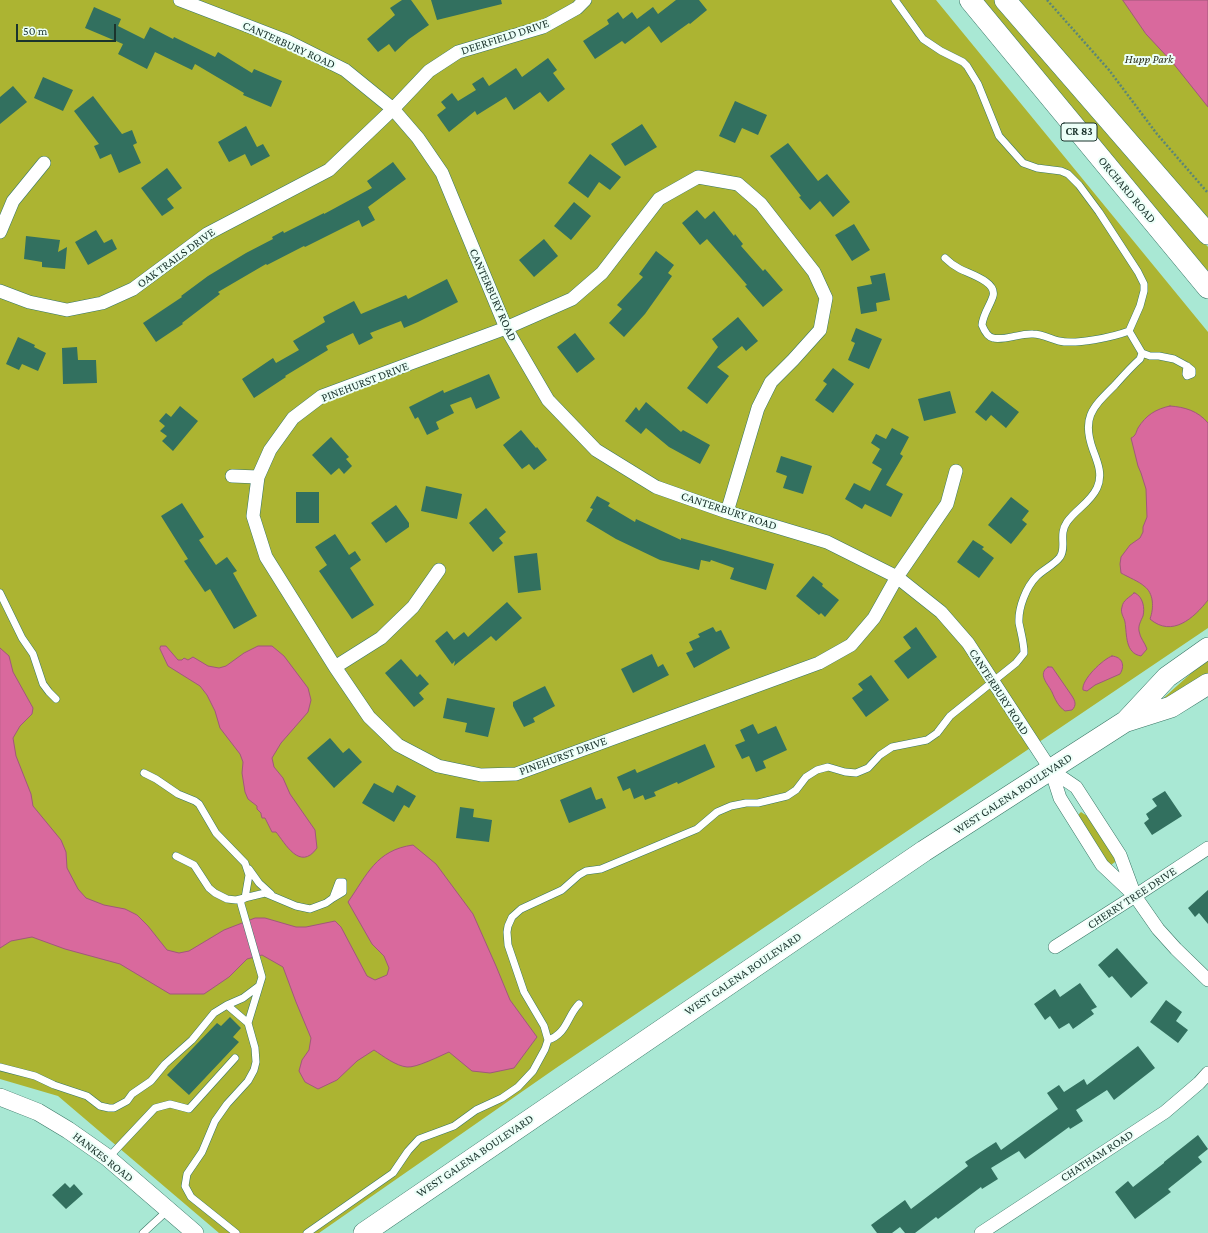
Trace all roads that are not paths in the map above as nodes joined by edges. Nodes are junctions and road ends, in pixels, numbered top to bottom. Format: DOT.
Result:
graph roads {
  1 [pos="180,0"];
  2 [pos="585,0"];
  3 [pos="895,0"];
  4 [pos="970,0"];
  5 [pos="1005,0"];
  6 [pos="393,109"];
  7 [pos="44,163"];
  8 [pos="0,232"];
  9 [pos="1208,234"];
  10 [pos="944,258"];
  11 [pos="1208,288"];
  12 [pos="0,291"];
  13 [pos="506,328"];
  14 [pos="1129,331"];
  15 [pos="1142,353"];
  16 [pos="1187,366"];
  17 [pos="956,471"];
  18 [pos="232,476"];
  19 [pos="258,477"];
  20 [pos="727,512"];
  21 [pos="438,570"];
  22 [pos="897,577"];
  23 [pos="0,593"];
  24 [pos="1208,648"];
  25 [pos="334,667"];
  26 [pos="993,682"];
  27 [pos="1208,684"];
  28 [pos="56,698"];
  29 [pos="1126,721"];
  30 [pos="1051,770"];
  31 [pos="144,773"];
  32 [pos="1208,848"];
  33 [pos="176,856"];
  34 [pos="245,862"];
  35 [pos="271,894"];
  36 [pos="1135,896"];
  37 [pos="245,898"];
  38 [pos="332,898"];
  39 [pos="1055,947"];
  40 [pos="1208,980"];
  41 [pos="259,986"];
  42 [pos="580,1004"];
  43 [pos="227,1005"];
  44 [pos="248,1023"];
  45 [pos="548,1040"];
  46 [pos="235,1058"];
  47 [pos="0,1067"];
  48 [pos="1208,1073"];
  49 [pos="0,1097"];
  50 [pos="108,1158"];
  51 [pos="168,1210"];
  52 [pos="143,1233"];
  53 [pos="195,1233"];
  54 [pos="236,1233"];
  55 [pos="307,1233"];
  56 [pos="364,1233"];
  57 [pos="981,1233"];
  1 -- 6 [label="street, CANTERBURY ROAD"];
  2 -- 6 [label="street, DEERFIELD DRIVE"];
  3 -- 14 [label="lane"];
  4 -- 11 [label="main road, ORCHARD ROAD / CR 83"];
  5 -- 9 [label="main road, CR 83"];
  6 -- 12 [label="street, OAK TRAILS DRIVE"];
  6 -- 13 [label="street, CANTERBURY ROAD"];
  7 -- 8 [label="street"];
  10 -- 14 [label="lane"];
  13 -- 19 [label="street, PINEHURST DRIVE"];
  13 -- 20 [label="street, CANTERBURY ROAD"];
  13 -- 20 [label="street, PINEHURST DRIVE"];
  14 -- 15 [label="lane"];
  15 -- 16 [label="lane"];
  15 -- 26 [label="lane"];
  17 -- 22 [label="street, PINEHURST DRIVE"];
  18 -- 19 [label="street"];
  19 -- 25 [label="street, PINEHURST DRIVE"];
  20 -- 22 [label="street, CANTERBURY ROAD"];
  21 -- 25 [label="street"];
  22 -- 25 [label="street, PINEHURST DRIVE"];
  22 -- 26 [label="street, CANTERBURY ROAD"];
  23 -- 28 [label="lane"];
  24 -- 29 [label="main road, WEST GALENA BOULEVARD"];
  26 -- 30 [label="street, CANTERBURY ROAD"];
  26 -- 45 [label="lane"];
  27 -- 29 [label="main road, WEST GALENA BOULEVARD"];
  29 -- 30 [label="main road, WEST GALENA BOULEVARD"];
  30 -- 36 [label="street"];
  30 -- 36 [label="street"];
  30 -- 56 [label="main road, WEST GALENA BOULEVARD"];
  31 -- 34 [label="lane"];
  32 -- 36 [label="street, CHERRY TREE DRIVE"];
  33 -- 37 [label="lane"];
  34 -- 35 [label="lane"];
  34 -- 37 [label="lane"];
  35 -- 37 [label="lane"];
  35 -- 38 [label="lane"];
  36 -- 39 [label="street, CHERRY TREE DRIVE"];
  36 -- 40 [label="street"];
  37 -- 41 [label="lane"];
  41 -- 43 [label="lane"];
  41 -- 44 [label="lane"];
  42 -- 45 [label="lane"];
  43 -- 44 [label="lane"];
  43 -- 47 [label="lane"];
  44 -- 54 [label="lane"];
  45 -- 55 [label="lane"];
  46 -- 50 [label="lane"];
  48 -- 57 [label="street, CHATHAM ROAD"];
  49 -- 50 [label="street, HANKES ROAD"];
  50 -- 51 [label="street, HANKES ROAD"];
  51 -- 52 [label="lane"];
  51 -- 53 [label="street, HANKES ROAD"];
}
